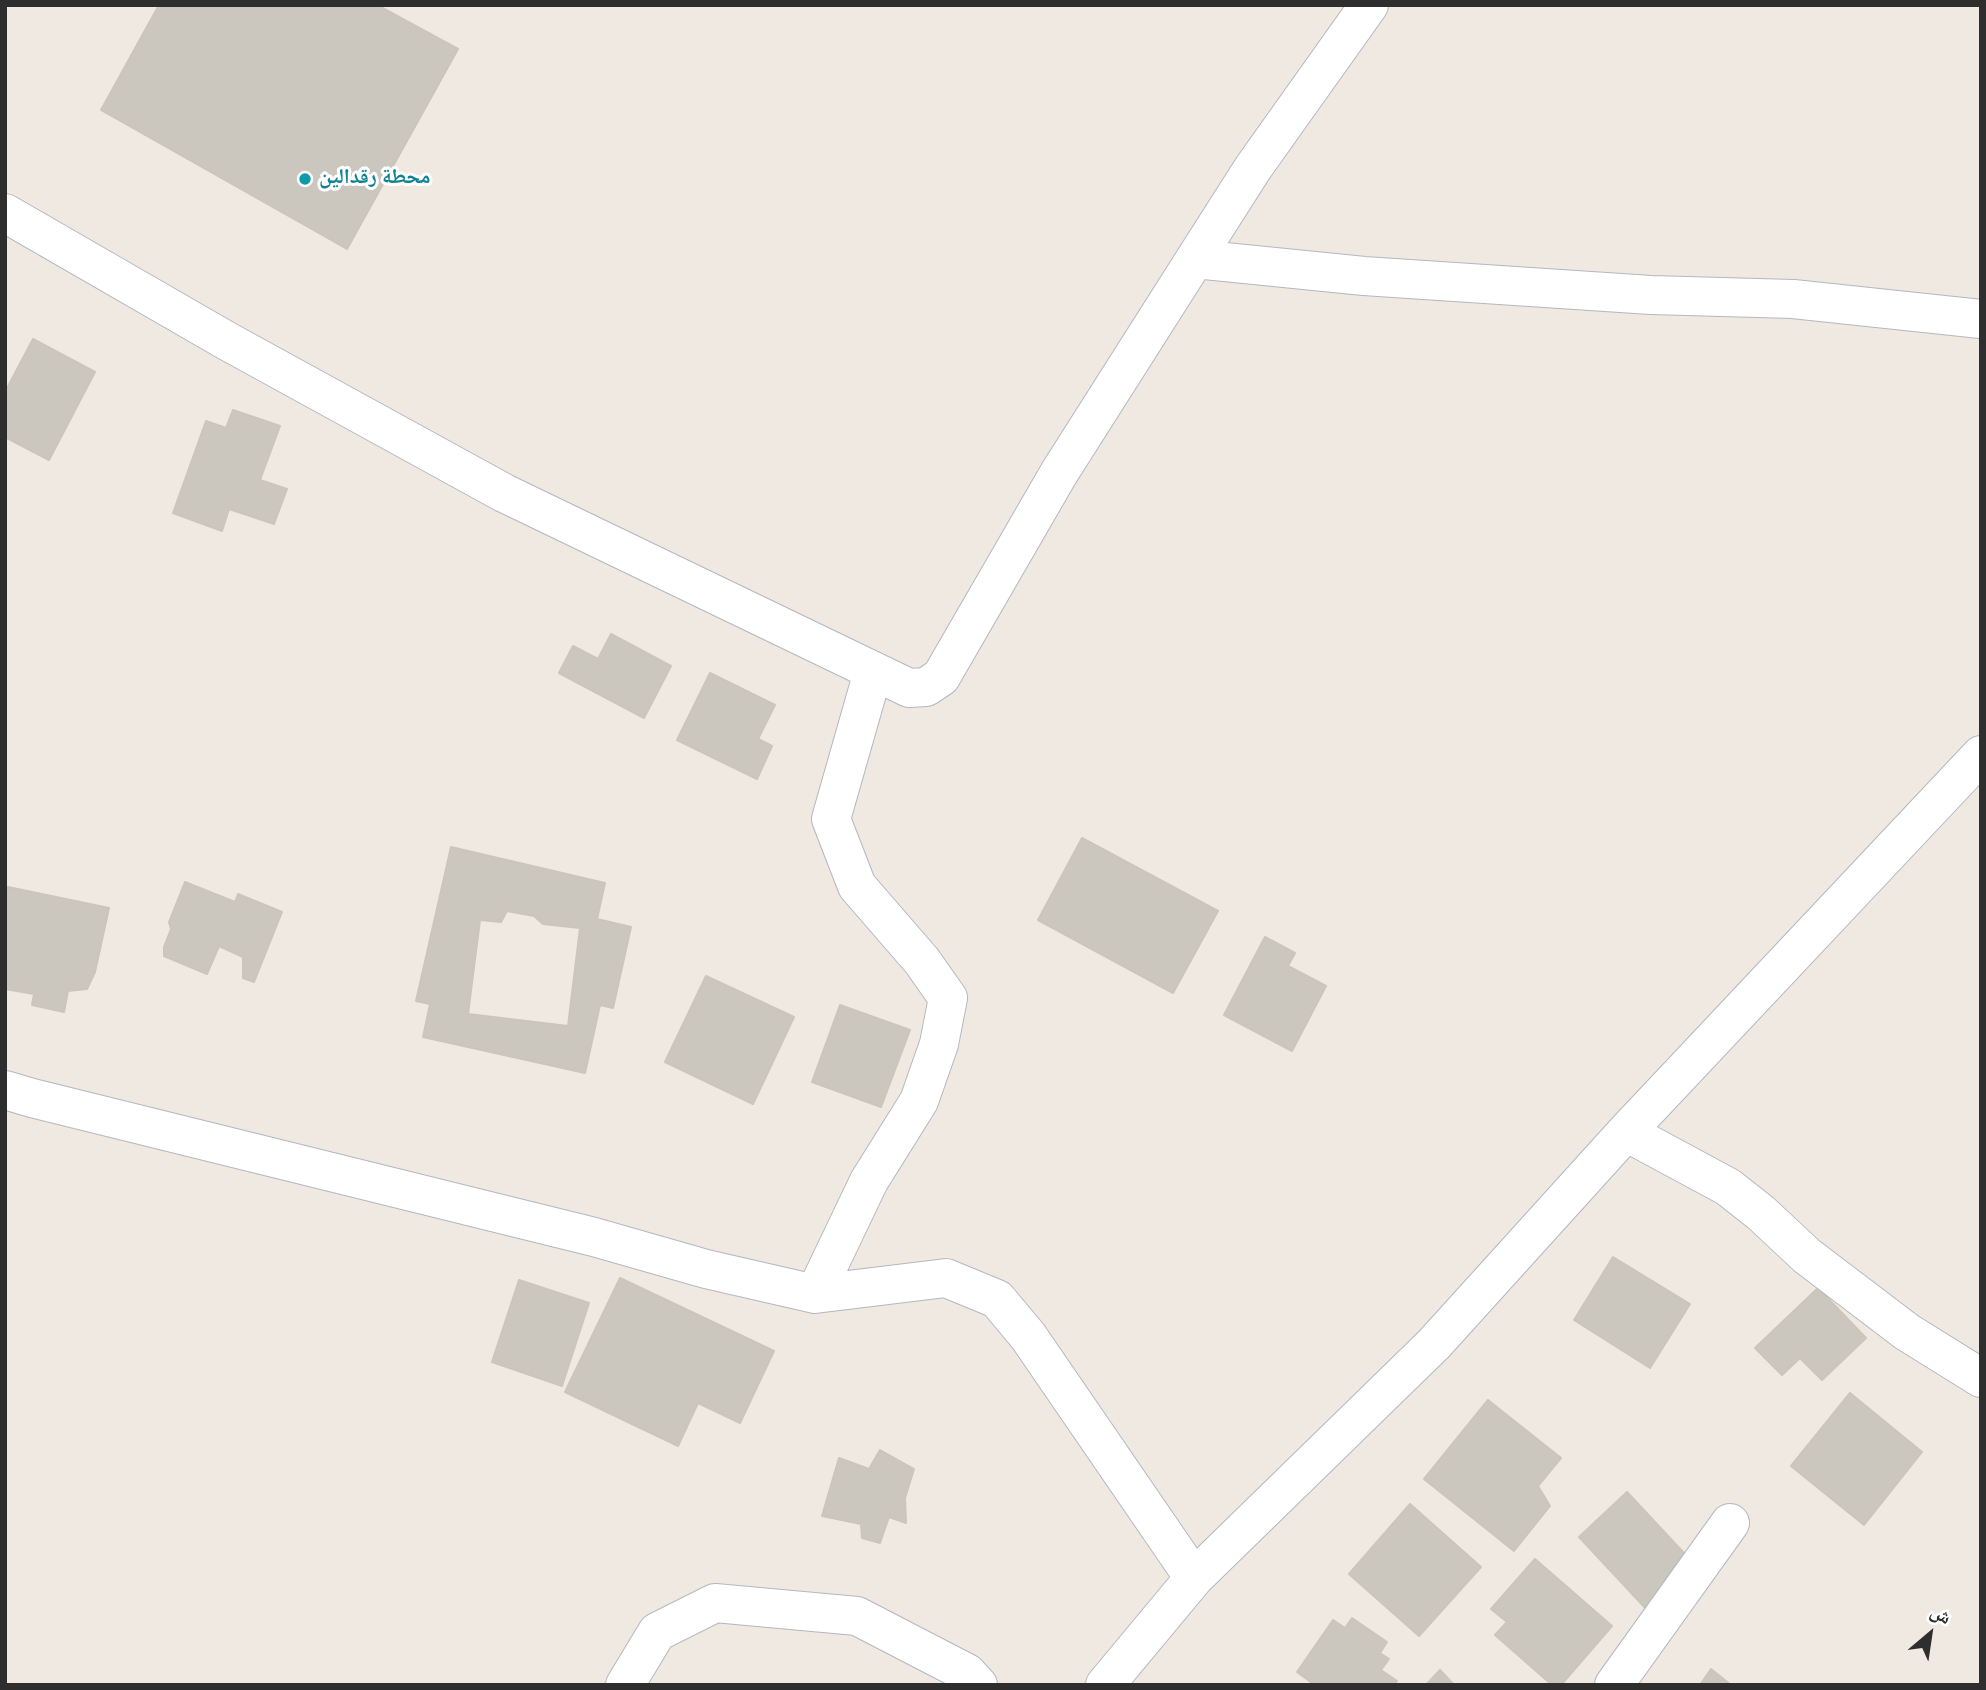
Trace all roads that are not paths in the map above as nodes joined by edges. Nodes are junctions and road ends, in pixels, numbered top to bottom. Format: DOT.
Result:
graph roads {
  1 [pos="1369,5"];
  2 [pos="5,213"];
  3 [pos="1195,259"];
  4 [pos="1981,319"];
  5 [pos="873,672"];
  6 [pos="1981,755"];
  7 [pos="5,1090"];
  8 [pos="1626,1132"];
  9 [pos="815,1294"];
  10 [pos="1981,1378"];
  11 [pos="1730,1523"];
  12 [pos="1194,1578"];
  13 [pos="625,1685"];
  14 [pos="978,1685"];
  15 [pos="1105,1685"];
  16 [pos="1614,1685"];
  1 -- 3 [label="street"];
  2 -- 5 [label="street"];
  3 -- 4 [label="street"];
  3 -- 5 [label="street"];
  5 -- 9 [label="street"];
  6 -- 8 [label="street"];
  7 -- 9 [label="street"];
  8 -- 10 [label="street"];
  8 -- 12 [label="street"];
  9 -- 12 [label="street"];
  11 -- 16 [label="street"];
  12 -- 15 [label="street"];
  13 -- 14 [label="street"];
}
